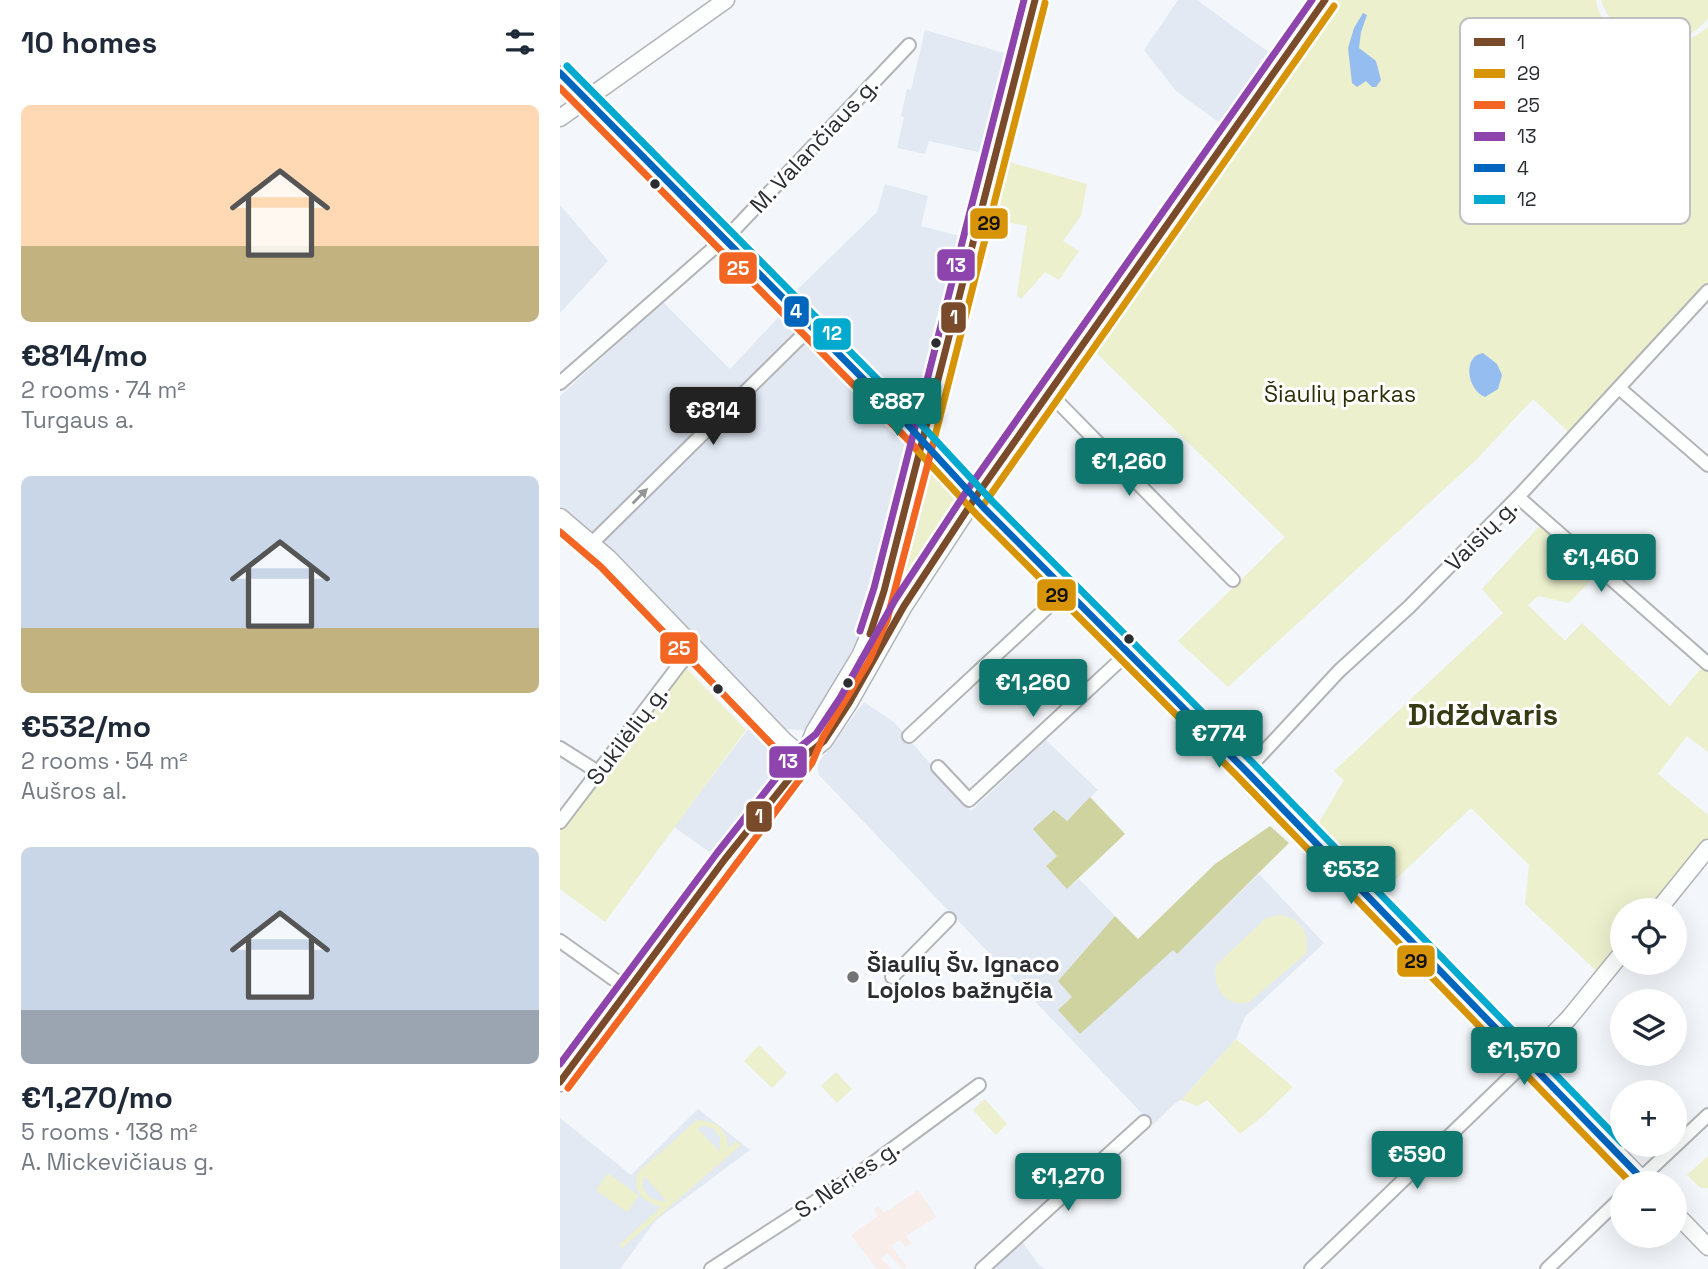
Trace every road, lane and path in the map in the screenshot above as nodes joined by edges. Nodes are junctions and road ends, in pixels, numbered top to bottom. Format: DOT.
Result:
graph roads {
  1 [pos="726,0"];
  2 [pos="1035,0"];
  3 [pos="1325,0"];
  4 [pos="909,45"];
  5 [pos="560,74"];
  6 [pos="586,100"];
  7 [pos="560,118"];
  8 [pos="725,238"];
  9 [pos="1708,291"];
  10 [pos="811,326"];
  11 [pos="560,383"];
  12 [pos="1619,387"];
  13 [pos="1049,393"];
  14 [pos="933,399"];
  15 [pos="896,412"];
  16 [pos="923,441"];
  17 [pos="1706,459"];
  18 [pos="975,498"];
  19 [pos="1518,498"];
  20 [pos="560,518"];
  21 [pos="1002,526"];
  22 [pos="949,537"];
  23 [pos="591,544"];
  24 [pos="1233,580"];
  25 [pos="1066,590"];
  26 [pos="695,649"];
  27 [pos="1128,653"];
  28 [pos="1708,664"];
  29 [pos="909,736"];
  30 [pos="560,748"];
  31 [pos="803,758"];
  32 [pos="938,767"];
  33 [pos="1246,771"];
  34 [pos="598,772"];
  35 [pos="560,821"];
  36 [pos="1708,848"];
  37 [pos="1668,898"];
  38 [pos="949,919"];
  39 [pos="560,941"];
  40 [pos="1610,968"];
  41 [pos="892,976"];
  42 [pos="629,990"];
  43 [pos="1527,1061"];
  44 [pos="560,1082"];
  45 [pos="979,1085"];
  46 [pos="1708,1115"];
  47 [pos="1144,1122"];
  48 [pos="1632,1171"];
  49 [pos="1651,1171"];
  50 [pos="1610,1209"];
  51 [pos="1687,1225"];
  52 [pos="1708,1247"];
  53 [pos="711,1269"];
  54 [pos="982,1269"];
  55 [pos="1311,1269"];
  56 [pos="1547,1269"];
  1 -- 6 [label="main road"];
  2 -- 14 [label="main road"];
  3 -- 13 [label="main road"];
  4 -- 8 [label="street, M. Valančiaus g."];
  5 -- 6 [label="street"];
  6 -- 7 [label="main road"];
  6 -- 8 [label="street"];
  8 -- 10 [label="street"];
  8 -- 11 [label="street, M. Valančiaus g."];
  9 -- 12 [label="street, Vaisių g."];
  10 -- 15 [label="street"];
  23 -- 10 [label="street, one-way"];
  12 -- 17 [label="street"];
  12 -- 19 [label="street, Vaisių g."];
  13 -- 18 [label="main road"];
  13 -- 24 [label="street"];
  14 -- 15 [label="main road"];
  14 -- 16 [label="main road"];
  15 -- 16 [label="street"];
  16 -- 18 [label="main road"];
  16 -- 31 [label="main road"];
  18 -- 21 [label="main road"];
  18 -- 22 [label="main road"];
  19 -- 28 [label="street"];
  19 -- 33 [label="street, Vaisių g."];
  20 -- 23 [label="highway"];
  21 -- 22 [label="main road"];
  21 -- 25 [label="main road"];
  22 -- 31 [label="main road"];
  23 -- 26 [label="highway"];
  25 -- 27 [label="main road"];
  25 -- 29 [label="street"];
  26 -- 31 [label="highway"];
  26 -- 34 [label="street, Sukilėlių g."];
  27 -- 32 [label="street"];
  27 -- 33 [label="main road"];
  30 -- 34 [label="street"];
  31 -- 42 [label="highway"];
  33 -- 43 [label="main road"];
  34 -- 35 [label="street, Sukilėlių g."];
  36 -- 37 [label="main road"];
  38 -- 41 [label="street"];
  39 -- 42 [label="street"];
  40 -- 43 [label="main road"];
  42 -- 44 [label="highway"];
  43 -- 48 [label="main road"];
  43 -- 55 [label="street"];
  45 -- 53 [label="street, S. Nėries g."];
  46 -- 49 [label="street"];
  47 -- 54 [label="street"];
  50 -- 56 [label="street"];
  51 -- 52 [label="main road"];
}
